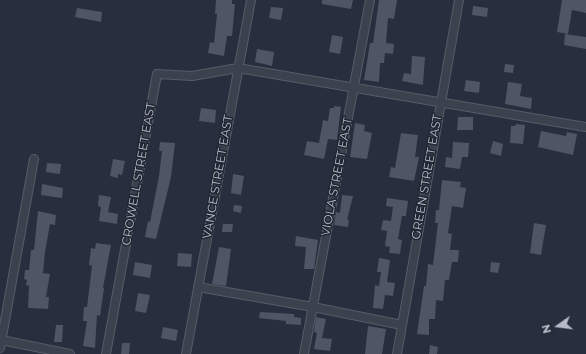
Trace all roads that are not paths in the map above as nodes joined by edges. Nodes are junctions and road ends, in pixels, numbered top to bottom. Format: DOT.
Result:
graph roads {
  1 [pos="251,0"];
  2 [pos="370,0"];
  3 [pos="459,0"];
  4 [pos="238,68"];
  5 [pos="354,88"];
  6 [pos="440,102"];
  7 [pos="586,127"];
  8 [pos="34,159"];
  9 [pos="198,287"];
  10 [pos="313,307"];
  11 [pos="402,324"];
  12 [pos="1,344"];
  13 [pos="70,354"];
  14 [pos="106,354"];
  15 [pos="186,354"];
  16 [pos="304,354"];
  17 [pos="397,354"];
  1 -- 4 [label="street, VANCE STREET EAST"];
  2 -- 5 [label="street, VIOLA STREET EAST"];
  3 -- 6 [label="street, GREEN STREET EAST"];
  4 -- 5 [label="street"];
  4 -- 9 [label="street, VANCE STREET EAST"];
  4 -- 14 [label="street, CROWELL STREET EAST"];
  5 -- 6 [label="street"];
  5 -- 10 [label="street, VIOLA STREET EAST"];
  6 -- 7 [label="street"];
  6 -- 11 [label="street, GREEN STREET EAST"];
  8 -- 12 [label="street"];
  9 -- 10 [label="street"];
  9 -- 15 [label="street, VANCE STREET EAST"];
  10 -- 11 [label="street"];
  10 -- 16 [label="street, VIOLA STREET EAST"];
  11 -- 17 [label="street, GREEN STREET EAST"];
  12 -- 13 [label="street"];
}
